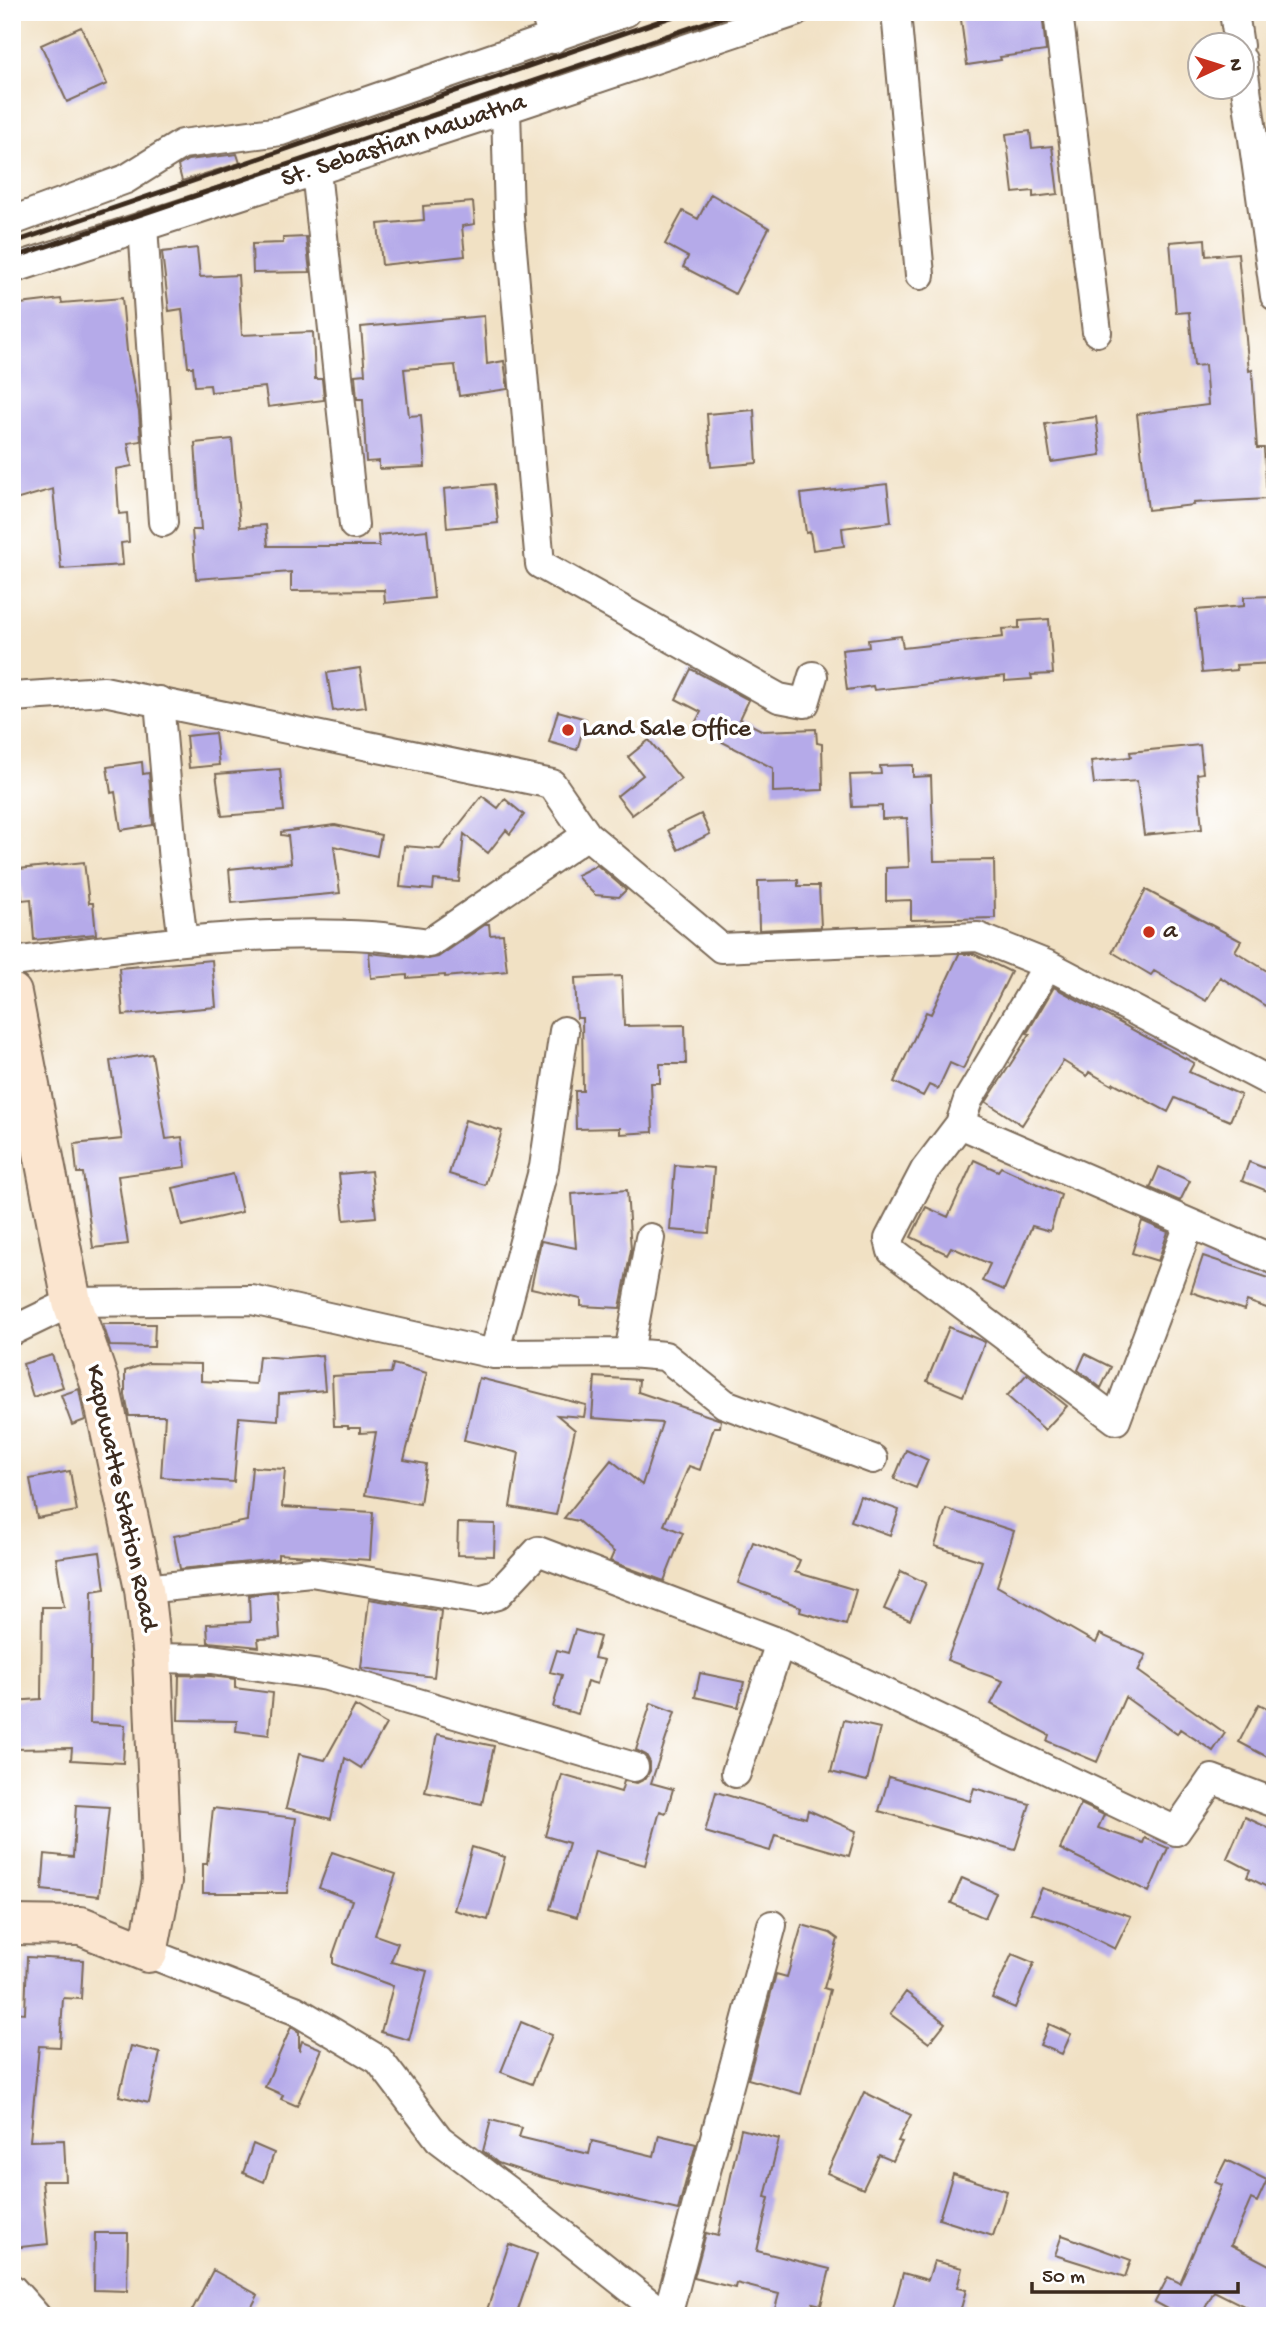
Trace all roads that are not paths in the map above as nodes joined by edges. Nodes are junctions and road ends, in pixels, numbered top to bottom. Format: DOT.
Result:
graph roads {
  1 [pos="545,12"];
  2 [pos="626,12"];
  3 [pos="795,12"];
  4 [pos="896,12"];
  5 [pos="1058,12"];
  6 [pos="1234,12"];
  7 [pos="1237,32"];
  8 [pos="553,39"];
  9 [pos="1250,102"];
  10 [pos="506,109"];
  11 [pos="316,171"];
  12 [pos="1267,175"];
  13 [pos="12,220"];
  14 [pos="143,226"];
  15 [pos="12,268"];
  16 [pos="920,275"];
  17 [pos="1275,296"];
  18 [pos="1097,331"];
  19 [pos="163,522"];
  20 [pos="354,525"];
  21 [pos="813,676"];
  22 [pos="12,697"];
  23 [pos="159,701"];
  24 [pos="587,835"];
  25 [pos="183,940"];
  26 [pos="12,962"];
  27 [pos="1048,965"];
  28 [pos="12,993"];
  29 [pos="564,1031"];
  30 [pos="1275,1084"];
  31 [pos="960,1124"];
  32 [pos="1189,1225"];
  33 [pos="650,1238"];
  34 [pos="1275,1260"];
  35 [pos="72,1302"];
  36 [pos="12,1331"];
  37 [pos="494,1353"];
  38 [pos="629,1353"];
  39 [pos="873,1459"];
  40 [pos="144,1589"];
  41 [pos="780,1643"];
  42 [pos="152,1658"];
  43 [pos="634,1768"];
  44 [pos="736,1773"];
  45 [pos="1275,1803"];
  46 [pos="12,1925"];
  47 [pos="772,1925"];
  48 [pos="148,1953"];
  49 [pos="12,2289"];
  50 [pos="36,2316"];
  51 [pos="666,2316"];
  1 -- 8 [label="street"];
  2 -- 8 [label="street"];
  3 -- 10 [label="street, St. Sebastian Mawatha"];
  4 -- 16 [label="street"];
  5 -- 18 [label="street"];
  6 -- 7 [label="street"];
  8 -- 13 [label="street"];
  9 -- 12 [label="street"];
  10 -- 11 [label="street, St. Sebastian Mawatha"];
  10 -- 21 [label="street"];
  11 -- 14 [label="street, St. Sebastian Mawatha"];
  11 -- 20 [label="street"];
  12 -- 17 [label="street"];
  14 -- 15 [label="street, St. Sebastian Mawatha"];
  14 -- 19 [label="street"];
  22 -- 23 [label="street"];
  23 -- 24 [label="street"];
  23 -- 25 [label="street"];
  24 -- 25 [label="street"];
  24 -- 27 [label="street"];
  25 -- 26 [label="street"];
  27 -- 30 [label="street"];
  27 -- 31 [label="street"];
  28 -- 35 [label="street, Kapuwatte Station Road"];
  29 -- 37 [label="street"];
  31 -- 32 [label="street"];
  31 -- 32 [label="street"];
  32 -- 34 [label="street"];
  33 -- 38 [label="street"];
  35 -- 36 [label="street"];
  35 -- 37 [label="street"];
  35 -- 40 [label="street, Kapuwatte Station Road"];
  37 -- 38 [label="street"];
  38 -- 39 [label="street"];
  40 -- 41 [label="street"];
  40 -- 42 [label="street, Kapuwatte Station Road"];
  41 -- 44 [label="street"];
  41 -- 45 [label="street"];
  42 -- 43 [label="street"];
  42 -- 48 [label="street, Kapuwatte Station Road"];
  46 -- 48 [label="street"];
  47 -- 51 [label="street"];
  48 -- 51 [label="street"];
  49 -- 50 [label="street"];
}
